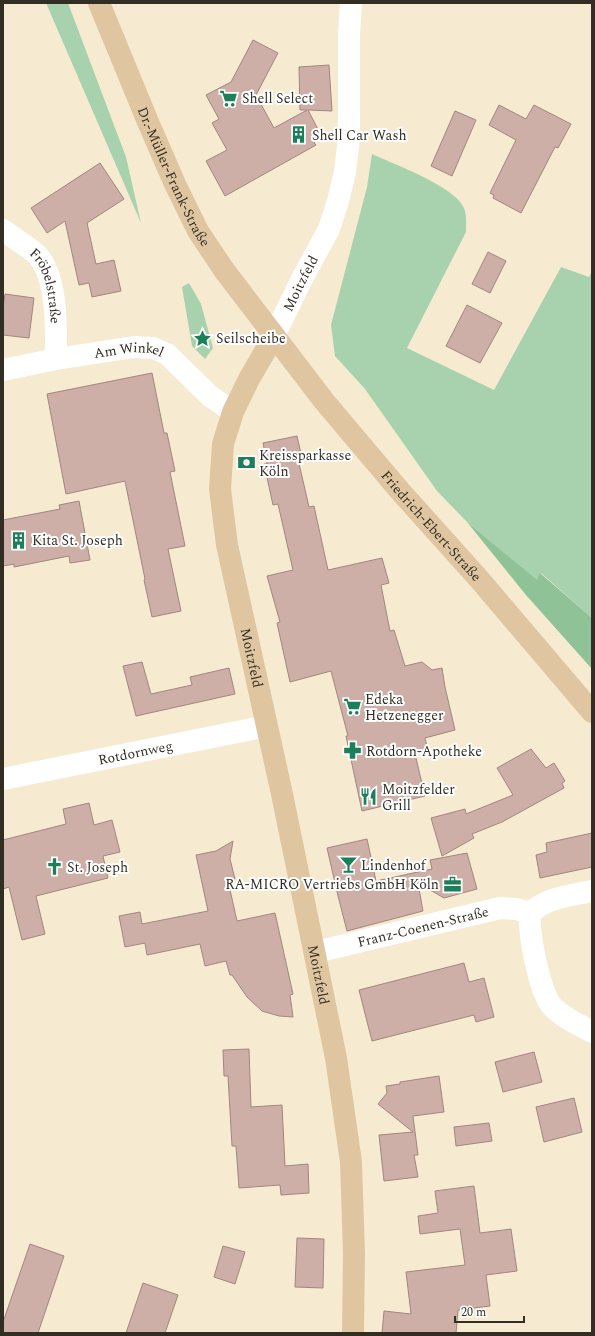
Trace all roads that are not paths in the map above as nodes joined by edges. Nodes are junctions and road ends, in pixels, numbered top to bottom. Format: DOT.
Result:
graph roads {
  1 [pos="99,3"];
  2 [pos="351,3"];
  3 [pos="3,230"];
  4 [pos="274,336"];
  5 [pos="56,359"];
  6 [pos="3,370"];
  7 [pos="233,412"];
  8 [pos="592,712"];
  9 [pos="267,726"];
  10 [pos="3,778"];
  11 [pos="592,892"];
  12 [pos="530,913"];
  13 [pos="316,952"];
  14 [pos="592,1032"];
  15 [pos="352,1333"];
  1 -- 4 [label="main road, Dr.-Müller-Frank-Straße"];
  2 -- 4 [label="street, Moitzfeld"];
  3 -- 5 [label="street, Fröbelstraße"];
  4 -- 7 [label="main road, Moitzfeld"];
  4 -- 8 [label="main road, Friedrich-Ebert-Straße"];
  5 -- 6 [label="street, Am Winkel"];
  5 -- 7 [label="street, Am Winkel"];
  7 -- 9 [label="main road, Moitzfeld"];
  9 -- 10 [label="street, Rotdornweg"];
  9 -- 13 [label="main road, Moitzfeld"];
  11 -- 12 [label="street"];
  12 -- 13 [label="street, Franz-Coenen-Straße"];
  12 -- 14 [label="street"];
  13 -- 15 [label="main road, Moitzfeld"];
}
